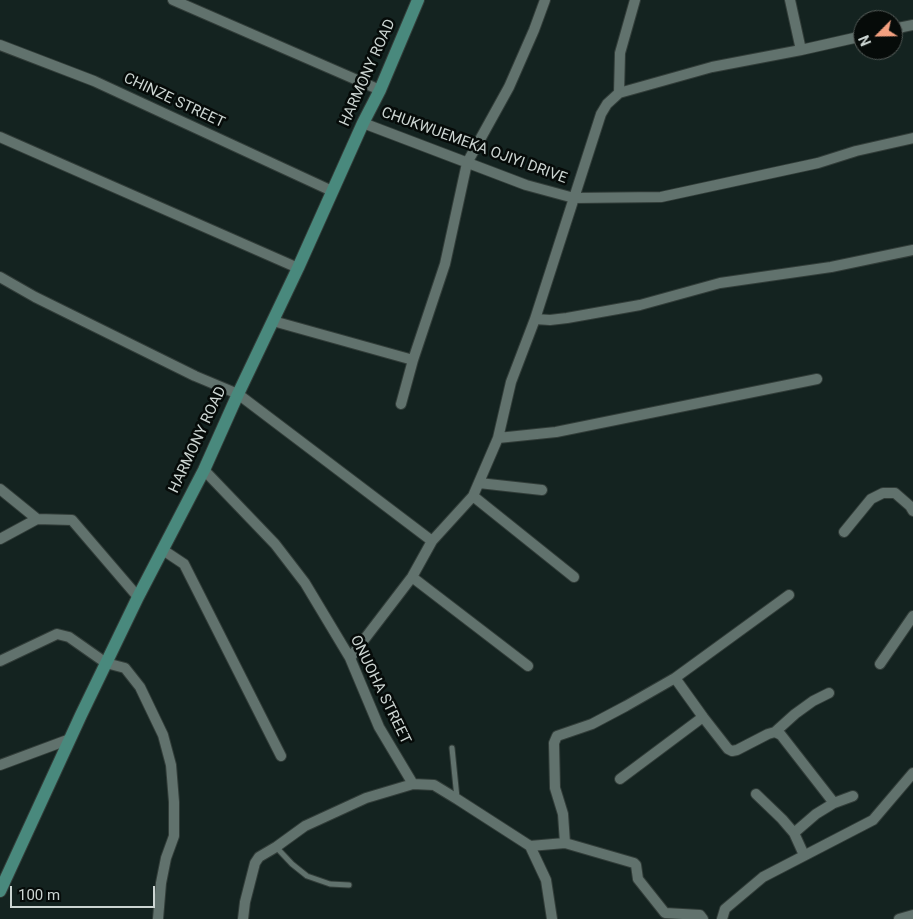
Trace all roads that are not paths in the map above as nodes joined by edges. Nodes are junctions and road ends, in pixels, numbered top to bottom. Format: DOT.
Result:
graph roads {
  1 [pos="173,0"];
  2 [pos="418,0"];
  3 [pos="545,0"];
  4 [pos="635,0"];
  5 [pos="790,0"];
  6 [pos="853,38"];
  7 [pos="0,45"];
  8 [pos="801,50"];
  9 [pos="380,90"];
  10 [pos="619,93"];
  11 [pos="364,123"];
  12 [pos="0,137"];
  13 [pos="913,138"];
  14 [pos="467,163"];
  15 [pos="332,191"];
  16 [pos="574,198"];
  17 [pos="913,250"];
  18 [pos="298,268"];
  19 [pos="0,277"];
  20 [pos="535,319"];
  21 [pos="273,321"];
  22 [pos="413,360"];
  23 [pos="817,379"];
  24 [pos="238,394"];
  25 [pos="401,404"];
  26 [pos="498,438"];
  27 [pos="204,470"];
  28 [pos="479,482"];
  29 [pos="0,490"];
  30 [pos="542,490"];
  31 [pos="474,496"];
  32 [pos="913,511"];
  33 [pos="38,520"];
  34 [pos="844,532"];
  35 [pos="0,539"];
  36 [pos="432,541"];
  37 [pos="163,550"];
  38 [pos="412,577"];
  39 [pos="574,577"];
  40 [pos="790,595"];
  41 [pos="138,597"];
  42 [pos="913,616"];
  43 [pos="350,658"];
  44 [pos="0,661"];
  45 [pos="106,663"];
  46 [pos="880,664"];
  47 [pos="528,666"];
  48 [pos="676,678"];
  49 [pos="829,693"];
  50 [pos="703,717"];
  51 [pos="775,732"];
  52 [pos="70,739"];
  53 [pos="452,748"];
  54 [pos="281,756"];
  55 [pos="0,765"];
  56 [pos="913,773"];
  57 [pos="620,779"];
  58 [pos="413,784"];
  59 [pos="756,794"];
  60 [pos="853,796"];
  61 [pos="457,798"];
  62 [pos="834,803"];
  63 [pos="794,832"];
  64 [pos="565,843"];
  65 [pos="530,846"];
  66 [pos="276,847"];
  67 [pos="804,855"];
  68 [pos="349,885"];
  69 [pos="0,891"];
  70 [pos="913,915"];
  71 [pos="158,919"];
  72 [pos="243,919"];
  73 [pos="552,919"];
  74 [pos="703,919"];
  75 [pos="722,919"];
  76 [pos="898,919"];
  1 -- 9 [label="street"];
  2 -- 9 [label="main road, HARMONY ROAD"];
  3 -- 14 [label="street"];
  4 -- 10 [label="street"];
  5 -- 8 [label="street"];
  6 -- 8 [label="street"];
  7 -- 15 [label="street, CHINZE STREET"];
  8 -- 10 [label="street"];
  9 -- 11 [label="main road, HARMONY ROAD"];
  10 -- 16 [label="street"];
  11 -- 14 [label="street, CHUKWUEMEKA OJIYI DRIVE"];
  11 -- 15 [label="main road, HARMONY ROAD"];
  12 -- 18 [label="street"];
  13 -- 16 [label="street, CHUKWUEMEKA OJIYI DRIVE"];
  14 -- 16 [label="street, CHUKWUEMEKA OJIYI DRIVE"];
  14 -- 22 [label="street"];
  15 -- 18 [label="main road, HARMONY ROAD"];
  16 -- 20 [label="street"];
  17 -- 20 [label="street"];
  18 -- 21 [label="main road, HARMONY ROAD"];
  19 -- 24 [label="street"];
  20 -- 26 [label="street"];
  21 -- 22 [label="street"];
  21 -- 24 [label="main road, HARMONY ROAD"];
  22 -- 25 [label="street"];
  23 -- 26 [label="street"];
  24 -- 27 [label="main road, HARMONY ROAD"];
  24 -- 36 [label="street"];
  26 -- 28 [label="street"];
  27 -- 37 [label="main road, HARMONY ROAD"];
  27 -- 43 [label="street, ONUOHA STREET"];
  28 -- 30 [label="street"];
  28 -- 31 [label="street"];
  29 -- 33 [label="street"];
  31 -- 36 [label="street"];
  31 -- 39 [label="street"];
  32 -- 34 [label="street"];
  33 -- 35 [label="street"];
  33 -- 41 [label="street"];
  36 -- 38 [label="street"];
  37 -- 41 [label="main road, HARMONY ROAD"];
  37 -- 54 [label="street"];
  38 -- 43 [label="street"];
  38 -- 47 [label="street"];
  40 -- 48 [label="street"];
  41 -- 45 [label="main road, HARMONY ROAD"];
  42 -- 46 [label="street"];
  43 -- 58 [label="street, ONUOHA STREET"];
  44 -- 45 [label="street"];
  45 -- 52 [label="main road, HARMONY ROAD"];
  45 -- 71 [label="street"];
  48 -- 50 [label="street"];
  48 -- 64 [label="street"];
  49 -- 51 [label="street"];
  50 -- 51 [label="street"];
  50 -- 57 [label="street"];
  51 -- 62 [label="street"];
  52 -- 55 [label="street"];
  52 -- 69 [label="main road, HARMONY ROAD"];
  53 -- 61 [label="lane"];
  56 -- 67 [label="street"];
  58 -- 61 [label="street"];
  58 -- 66 [label="street"];
  59 -- 63 [label="street"];
  60 -- 62 [label="street"];
  61 -- 65 [label="street"];
  62 -- 63 [label="street"];
  63 -- 67 [label="street"];
  64 -- 65 [label="street"];
  64 -- 74 [label="street"];
  65 -- 73 [label="street"];
  66 -- 68 [label="lane"];
  66 -- 72 [label="street"];
  67 -- 75 [label="street"];
  70 -- 76 [label="street"];
}
